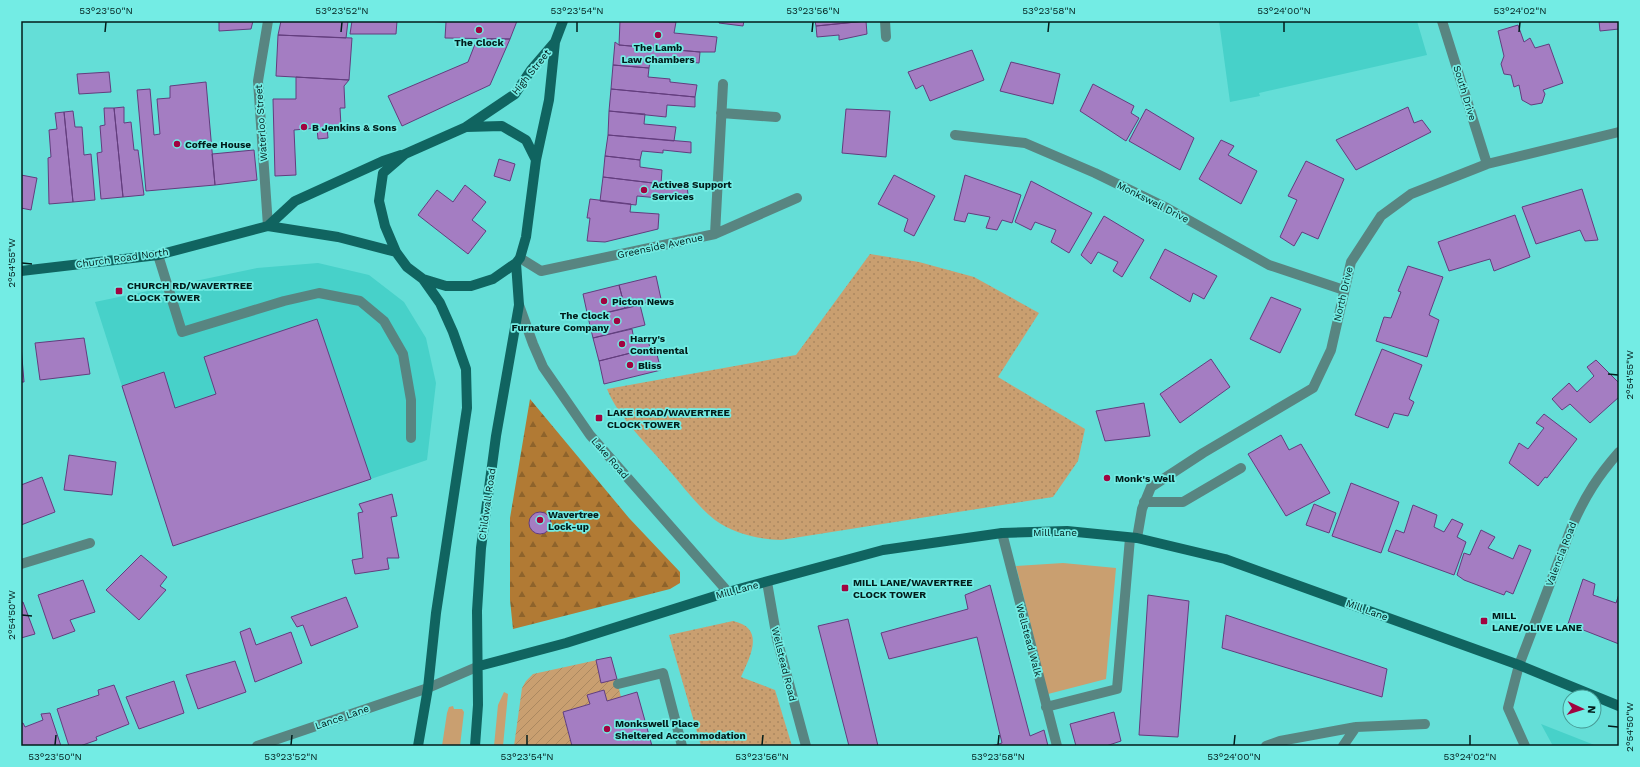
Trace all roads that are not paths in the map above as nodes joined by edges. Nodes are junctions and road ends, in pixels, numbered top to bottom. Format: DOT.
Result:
graph roads {
  1 [pos="268,21"];
  2 [pos="563,21"];
  3 [pos="885,21"];
  4 [pos="1442,21"];
  5 [pos="886,36"];
  6 [pos="555,42"];
  7 [pos="723,84"];
  8 [pos="721,113"];
  9 [pos="776,117"];
  10 [pos="466,127"];
  11 [pos="1619,132"];
  12 [pos="955,135"];
  13 [pos="405,154"];
  14 [pos="536,160"];
  15 [pos="1487,164"];
  16 [pos="797,198"];
  17 [pos="268,226"];
  18 [pos="715,234"];
  19 [pos="396,252"];
  20 [pos="158,255"];
  21 [pos="518,260"];
  22 [pos="21,271"];
  23 [pos="423,279"];
  24 [pos="1344,290"];
  25 [pos="519,305"];
  26 [pos="411,438"];
  27 [pos="1619,452"];
  28 [pos="1240,468"];
  29 [pos="1144,502"];
  30 [pos="1002,533"];
  31 [pos="1133,538"];
  32 [pos="90,543"];
  33 [pos="21,564"];
  34 [pos="767,582"];
  35 [pos="728,592"];
  36 [pos="1519,665"];
  37 [pos="479,666"];
  38 [pos="618,684"];
  39 [pos="428,688"];
  40 [pos="1619,706"];
  41 [pos="1046,707"];
  42 [pos="1425,724"];
  43 [pos="1356,726"];
  44 [pos="257,746"];
  45 [pos="418,746"];
  46 [pos="475,746"];
  47 [pos="682,746"];
  48 [pos="806,746"];
  49 [pos="1056,746"];
  50 [pos="1266,746"];
  51 [pos="1343,746"];
  52 [pos="1525,746"];
  1 -- 17 [label="street, Waterloo Street"];
  2 -- 6 [label="main road, High Street"];
  3 -- 5 [label="street"];
  4 -- 15 [label="street, South Drive"];
  6 -- 10 [label="main road, High Street"];
  6 -- 14 [label="main road, High Street"];
  7 -- 8 [label="street"];
  8 -- 9 [label="street"];
  8 -- 18 [label="street"];
  10 -- 13 [label="main road"];
  10 -- 14 [label="main road"];
  11 -- 15 [label="street, North Drive"];
  12 -- 24 [label="street, Monkswell Drive"];
  13 -- 17 [label="main road, Church Road North"];
  13 -- 19 [label="main road"];
  14 -- 21 [label="main road, High Street"];
  15 -- 24 [label="street, North Drive"];
  16 -- 18 [label="street, Greenside Avenue"];
  17 -- 19 [label="main road, Church Road North"];
  17 -- 20 [label="main road, Church Road North"];
  18 -- 21 [label="street, Greenside Avenue"];
  19 -- 23 [label="main road"];
  20 -- 22 [label="main road, Church Road North"];
  20 -- 26 [label="street"];
  21 -- 23 [label="main road"];
  21 -- 25 [label="main road, Childwall Road"];
  23 -- 39 [label="main road"];
  24 -- 29 [label="street, North Drive"];
  25 -- 35 [label="street, Lake Road"];
  25 -- 37 [label="main road, Childwall Road"];
  27 -- 36 [label="street, Valencia Road"];
  28 -- 29 [label="street"];
  29 -- 31 [label="street, North Drive"];
  30 -- 31 [label="main road, Mill Lane"];
  30 -- 34 [label="main road, Mill Lane"];
  30 -- 41 [label="street, Wellstead Walk"];
  31 -- 36 [label="main road, Mill Lane"];
  31 -- 41 [label="street, North Drive"];
  32 -- 33 [label="street"];
  34 -- 35 [label="main road, Mill Lane"];
  34 -- 48 [label="street, Wellstead Road"];
  35 -- 37 [label="main road, Mill Lane"];
  36 -- 40 [label="main road, Mill Lane"];
  36 -- 52 [label="street, Valencia Road"];
  37 -- 39 [label="street, Lance Lane"];
  37 -- 46 [label="main road, Childwall Road"];
  38 -- 47 [label="street"];
  39 -- 44 [label="street, Lance Lane"];
  39 -- 45 [label="main road"];
  41 -- 49 [label="street, Wellstead Walk"];
  42 -- 43 [label="street"];
  43 -- 50 [label="street"];
  43 -- 51 [label="street"];
}
